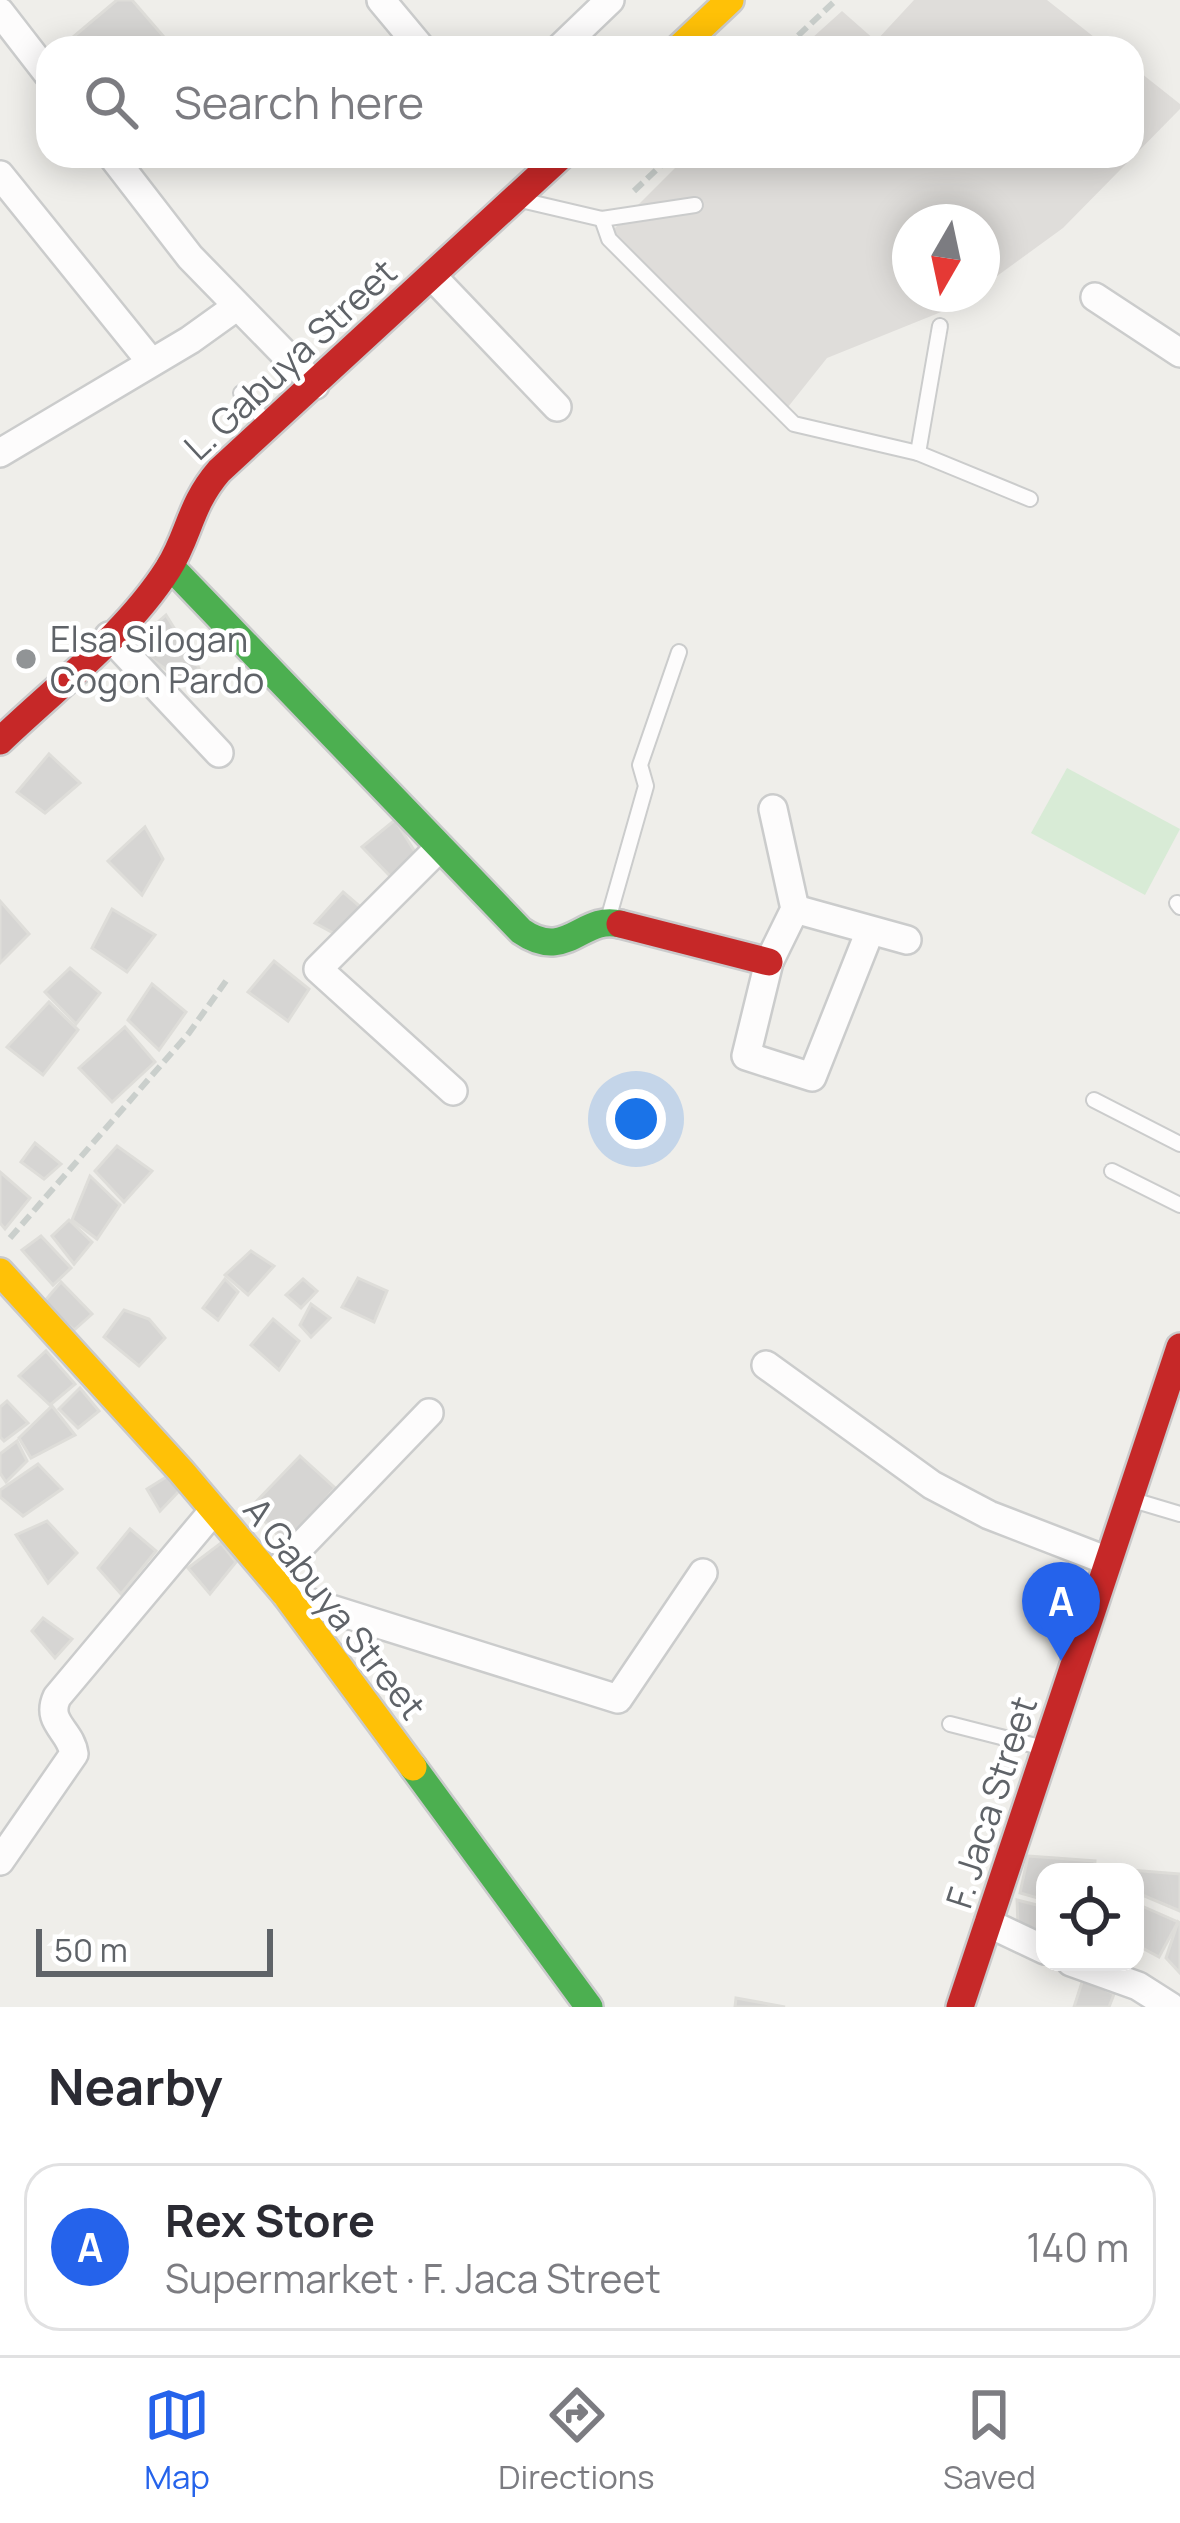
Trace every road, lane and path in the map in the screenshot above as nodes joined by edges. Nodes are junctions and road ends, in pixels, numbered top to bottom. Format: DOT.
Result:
graph roads {
  1 [pos="381,0"];
  2 [pos="610,0"];
  3 [pos="730,0"];
  4 [pos="836,0"];
  5 [pos="0,12"];
  6 [pos="411,36"];
  7 [pos="572,36"];
  8 [pos="692,36"];
  9 [pos="798,36"];
  10 [pos="36,58"];
  11 [pos="121,168"];
  12 [pos="548,168"];
  13 [pos="0,175"];
  14 [pos="514,199"];
  15 [pos="694,206"];
  16 [pos="602,220"];
  17 [pos="432,275"];
  18 [pos="1095,297"];
  19 [pos="236,307"];
  20 [pos="940,326"];
  21 [pos="1180,353"];
  22 [pos="151,362"];
  23 [pos="315,385"];
  24 [pos="241,393"];
  25 [pos="557,407"];
  26 [pos="270,425"];
  27 [pos="918,452"];
  28 [pos="0,453"];
  29 [pos="1030,500"];
  30 [pos="170,566"];
  31 [pos="109,636"];
  32 [pos="679,652"];
  33 [pos="0,741"];
  34 [pos="219,753"];
  35 [pos="773,809"];
  36 [pos="440,847"];
  37 [pos="795,909"];
  38 [pos="608,921"];
  39 [pos="870,931"];
  40 [pos="907,940"];
  41 [pos="769,962"];
  42 [pos="226,982"];
  43 [pos="453,1091"];
  44 [pos="1094,1100"];
  45 [pos="1180,1144"];
  46 [pos="1112,1171"];
  47 [pos="1180,1205"];
  48 [pos="1,1270"];
  49 [pos="1180,1347"];
  50 [pos="766,1365"];
  51 [pos="430,1413"];
  52 [pos="1130,1499"];
  53 [pos="214,1510"];
  54 [pos="1180,1514"];
  55 [pos="1108,1561"];
  56 [pos="703,1573"];
  57 [pos="278,1586"];
  58 [pos="950,1724"];
  59 [pos="1047,1749"];
  60 [pos="0,1861"];
  61 [pos="988,1923"];
  62 [pos="1036,1946"];
  63 [pos="1096,1971"];
  64 [pos="589,2007"];
  65 [pos="960,2007"];
  66 [pos="1171,2007"];
  1 -- 6 [label="street"];
  2 -- 7 [label="street"];
  3 -- 8 [label="street"];
  4 -- 9 [label="path"];
  5 -- 10 [label="street"];
  11 -- 19 [label="street"];
  12 -- 14 [label="street, L. Gabuya Street"];
  13 -- 22 [label="street"];
  14 -- 16 [label="lane"];
  14 -- 17 [label="street, L. Gabuya Street"];
  15 -- 16 [label="lane"];
  16 -- 27 [label="lane"];
  17 -- 23 [label="street, L. Gabuya Street"];
  17 -- 25 [label="street"];
  18 -- 21 [label="street"];
  19 -- 22 [label="street"];
  19 -- 23 [label="street"];
  20 -- 27 [label="lane"];
  22 -- 28 [label="street"];
  23 -- 26 [label="street, L. Gabuya Street"];
  24 -- 26 [label="lane"];
  26 -- 30 [label="street, L. Gabuya Street"];
  27 -- 29 [label="lane"];
  30 -- 31 [label="street, L. Gabuya Street"];
  30 -- 36 [label="street"];
  31 -- 33 [label="street, L. Gabuya Street"];
  31 -- 34 [label="street"];
  32 -- 38 [label="lane"];
  35 -- 37 [label="street"];
  36 -- 38 [label="street"];
  36 -- 43 [label="street"];
  37 -- 39 [label="street"];
  37 -- 41 [label="street"];
  38 -- 41 [label="street"];
  39 -- 40 [label="street"];
  39 -- 41 [label="street"];
  42 -- 48 [label="path"];
  44 -- 45 [label="lane"];
  46 -- 47 [label="lane"];
  48 -- 53 [label="street, A Gabuya Street"];
  49 -- 52 [label="street, F. Jaca Street"];
  50 -- 55 [label="street"];
  51 -- 57 [label="street"];
  52 -- 54 [label="lane"];
  52 -- 55 [label="street, F. Jaca Street"];
  53 -- 57 [label="street, A Gabuya Street"];
  53 -- 60 [label="street"];
  55 -- 59 [label="street, F. Jaca Street"];
  56 -- 57 [label="street"];
  57 -- 64 [label="street, A Gabuya Street"];
  58 -- 59 [label="lane"];
  59 -- 61 [label="street, F. Jaca Street"];
  61 -- 62 [label="street"];
  61 -- 65 [label="street, F. Jaca Street"];
  63 -- 66 [label="street"];
}
